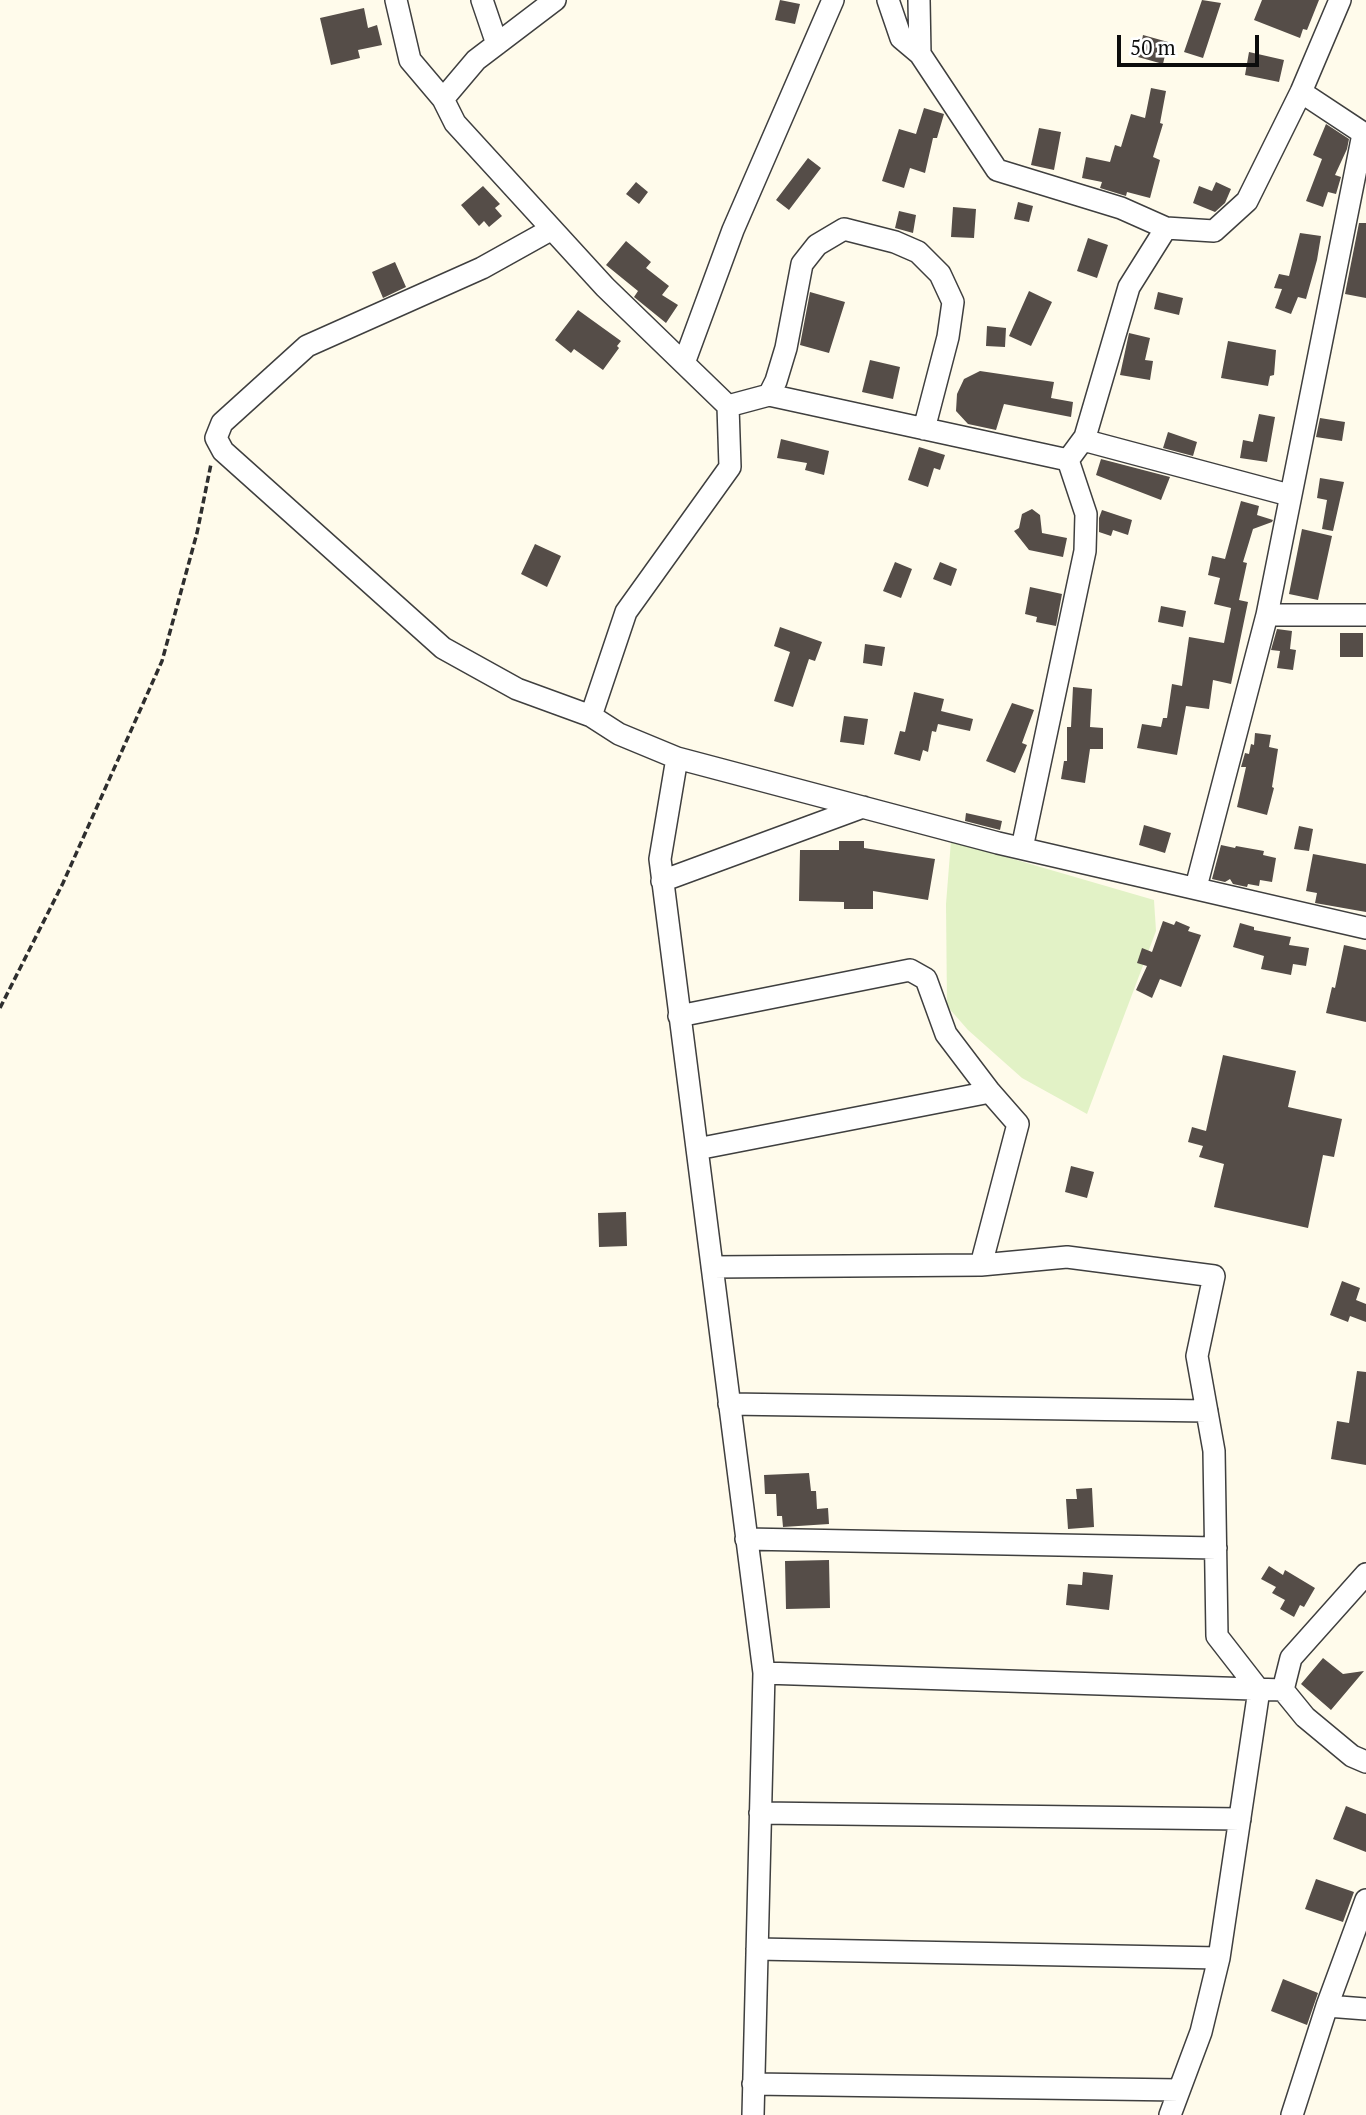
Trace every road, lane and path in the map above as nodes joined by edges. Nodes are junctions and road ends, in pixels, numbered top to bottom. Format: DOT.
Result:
graph roads {
  1 [pos="396,0"];
  2 [pos="482,0"];
  3 [pos="555,0"];
  4 [pos="832,0"];
  5 [pos="888,0"];
  6 [pos="919,0"];
  7 [pos="1340,0"];
  8 [pos="497,44"];
  9 [pos="920,54"];
  10 [pos="1301,92"];
  11 [pos="443,99"];
  12 [pos="1365,134"];
  13 [pos="1166,228"];
  14 [pos="552,229"];
  15 [pos="684,363"];
  16 [pos="769,395"];
  17 [pos="728,406"];
  18 [pos="924,429"];
  19 [pos="216,438"];
  20 [pos="1083,440"];
  21 [pos="1068,460"];
  22 [pos="1289,495"];
  23 [pos="1267,615"];
  24 [pos="1366,615"];
  25 [pos="591,716"];
  26 [pos="677,758"];
  27 [pos="863,807"];
  28 [pos="1021,848"];
  29 [pos="662,881"];
  30 [pos="1196,887"];
  31 [pos="1366,928"];
  32 [pos="0,1008"];
  33 [pos="680,1016"];
  34 [pos="990,1092"];
  35 [pos="697,1149"];
  36 [pos="981,1265"];
  37 [pos="712,1267"];
  38 [pos="729,1404"];
  39 [pos="1207,1411"];
  40 [pos="747,1539"];
  41 [pos="1216,1548"];
  42 [pos="1366,1574"];
  43 [pos="764,1673"];
  44 [pos="1259,1690"];
  45 [pos="1283,1690"];
  46 [pos="1366,1762"];
  47 [pos="760,1813"];
  48 [pos="1240,1819"];
  49 [pos="1366,1900"];
  50 [pos="757,1949"];
  51 [pos="1219,1958"];
  52 [pos="1327,2006"];
  53 [pos="1366,2009"];
  54 [pos="754,2084"];
  55 [pos="1179,2090"];
  56 [pos="753,2115"];
  57 [pos="1170,2115"];
  58 [pos="1292,2115"];
  1 -- 11 [label="street"];
  2 -- 8 [label="street"];
  3 -- 8 [label="street"];
  4 -- 15 [label="street"];
  5 -- 9 [label="street"];
  6 -- 9 [label="street"];
  7 -- 10 [label="street"];
  8 -- 11 [label="street"];
  9 -- 13 [label="street"];
  10 -- 12 [label="street"];
  10 -- 13 [label="street"];
  11 -- 14 [label="street"];
  12 -- 22 [label="street"];
  13 -- 20 [label="street"];
  14 -- 15 [label="street"];
  14 -- 19 [label="street"];
  15 -- 17 [label="street"];
  16 -- 17 [label="street"];
  16 -- 18 [label="street"];
  16 -- 18 [label="street"];
  17 -- 25 [label="street"];
  18 -- 21 [label="street"];
  19 -- 25 [label="street"];
  19 -- 32 [label="path"];
  20 -- 21 [label="street"];
  20 -- 22 [label="street"];
  21 -- 28 [label="street"];
  22 -- 23 [label="street"];
  23 -- 24 [label="street"];
  23 -- 30 [label="street"];
  25 -- 26 [label="street"];
  26 -- 27 [label="street"];
  26 -- 29 [label="street"];
  27 -- 28 [label="street"];
  27 -- 29 [label="street"];
  28 -- 30 [label="street"];
  29 -- 33 [label="street"];
  30 -- 31 [label="street"];
  33 -- 34 [label="street"];
  33 -- 35 [label="street"];
  34 -- 35 [label="street"];
  34 -- 36 [label="street"];
  35 -- 37 [label="street"];
  36 -- 37 [label="street"];
  36 -- 39 [label="street"];
  37 -- 38 [label="street"];
  38 -- 39 [label="street"];
  38 -- 40 [label="street"];
  39 -- 41 [label="street"];
  40 -- 41 [label="street"];
  40 -- 43 [label="street"];
  41 -- 44 [label="street"];
  42 -- 45 [label="street"];
  43 -- 44 [label="street"];
  43 -- 47 [label="street"];
  44 -- 45 [label="street"];
  44 -- 48 [label="street"];
  45 -- 46 [label="street"];
  47 -- 48 [label="street"];
  47 -- 50 [label="street"];
  48 -- 51 [label="street"];
  49 -- 52 [label="street"];
  50 -- 51 [label="street"];
  50 -- 54 [label="street"];
  51 -- 55 [label="street"];
  52 -- 53 [label="street"];
  52 -- 58 [label="street"];
  54 -- 55 [label="street"];
  54 -- 56 [label="street"];
  55 -- 57 [label="street"];
}
